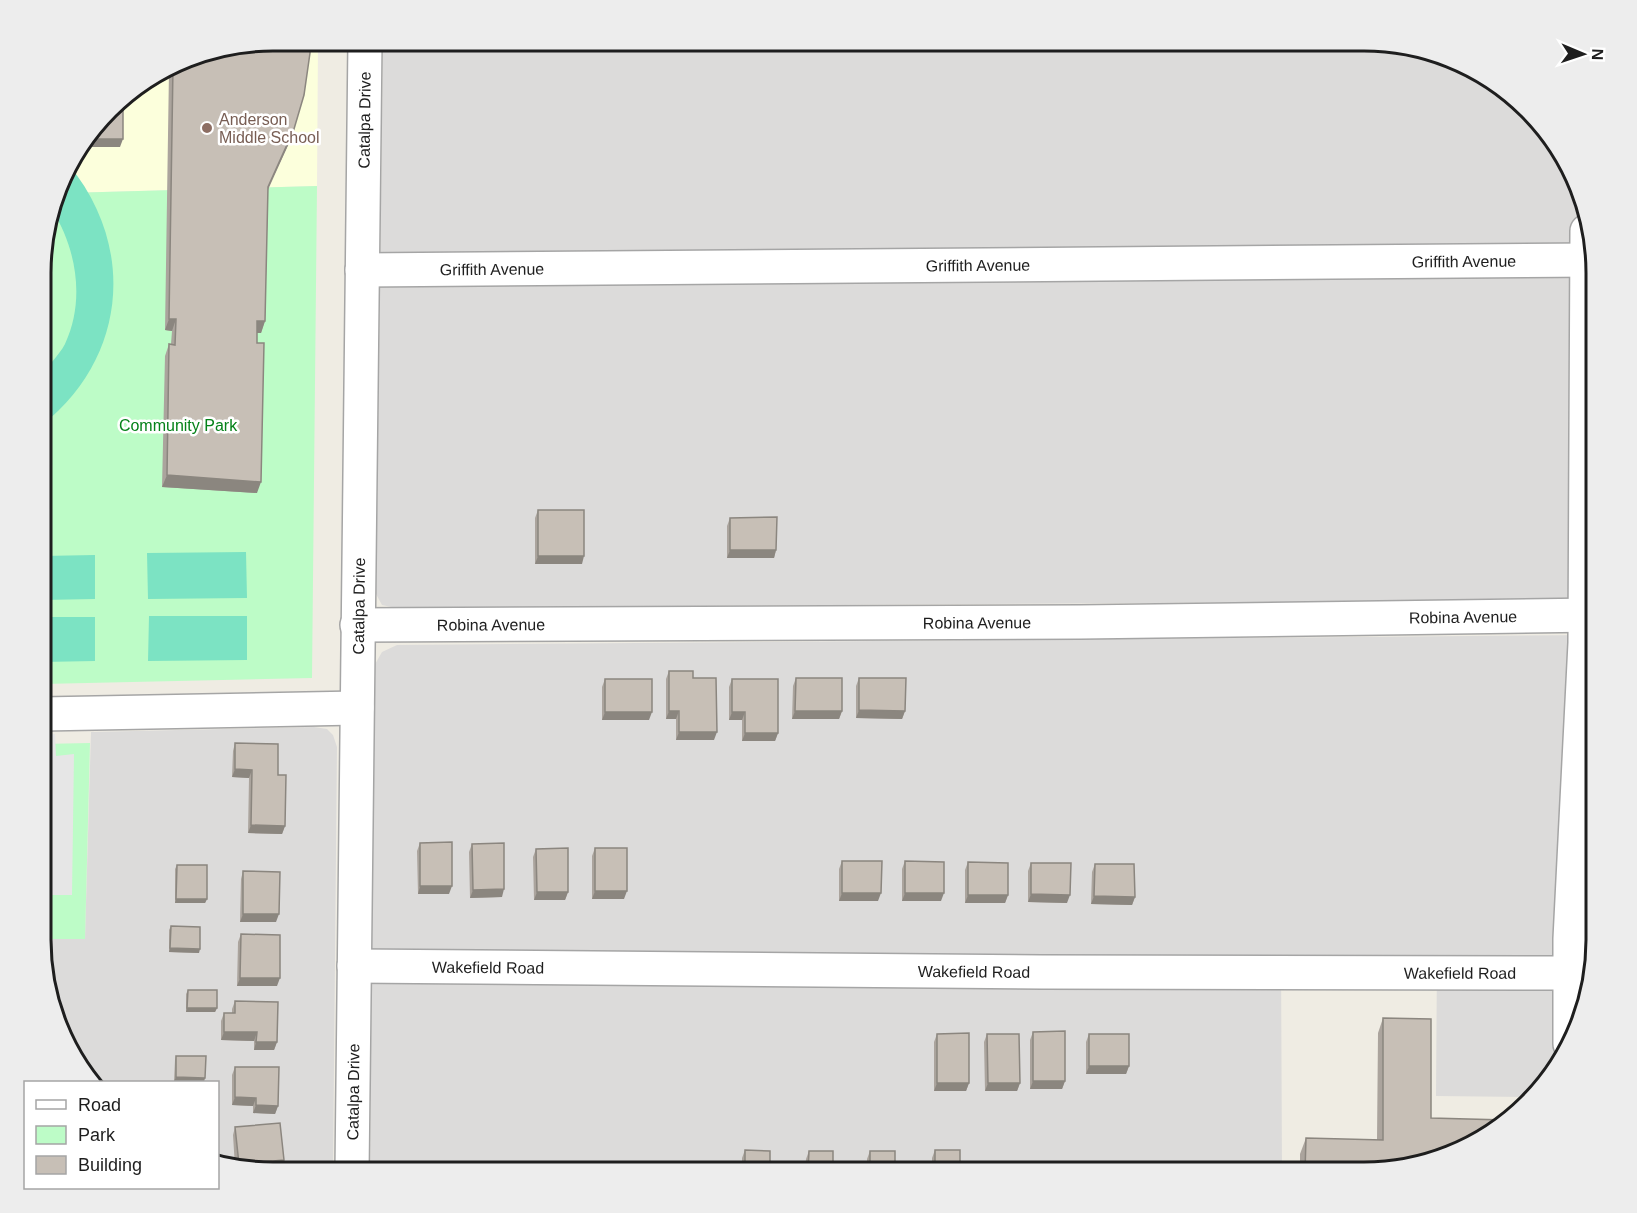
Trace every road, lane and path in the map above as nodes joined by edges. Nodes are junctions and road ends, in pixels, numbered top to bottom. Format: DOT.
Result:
graph roads {
  1 [pos="365,51"];
  2 [pos="1585,250"];
  3 [pos="362,270"];
  4 [pos="1586,615"];
  5 [pos="357,626"];
  6 [pos="357,708"];
  7 [pos="51,714"];
  8 [pos="1586,794"];
  9 [pos="354,966"];
  10 [pos="1581,973"];
  11 [pos="1576,1002"];
  12 [pos="352,1162"];
  1 -- 3 [label="street, Catalpa Drive"];
  2 -- 3 [label="street, Griffith Avenue"];
  3 -- 5 [label="street, Catalpa Drive"];
  4 -- 5 [label="street, Robina Avenue"];
  5 -- 6 [label="street, Catalpa Drive"];
  6 -- 7 [label="street"];
  6 -- 9 [label="street, Catalpa Drive"];
  8 -- 10 [label="street"];
  9 -- 10 [label="street, Wakefield Road"];
  9 -- 12 [label="street, Catalpa Drive"];
  10 -- 11 [label="street"];
}
